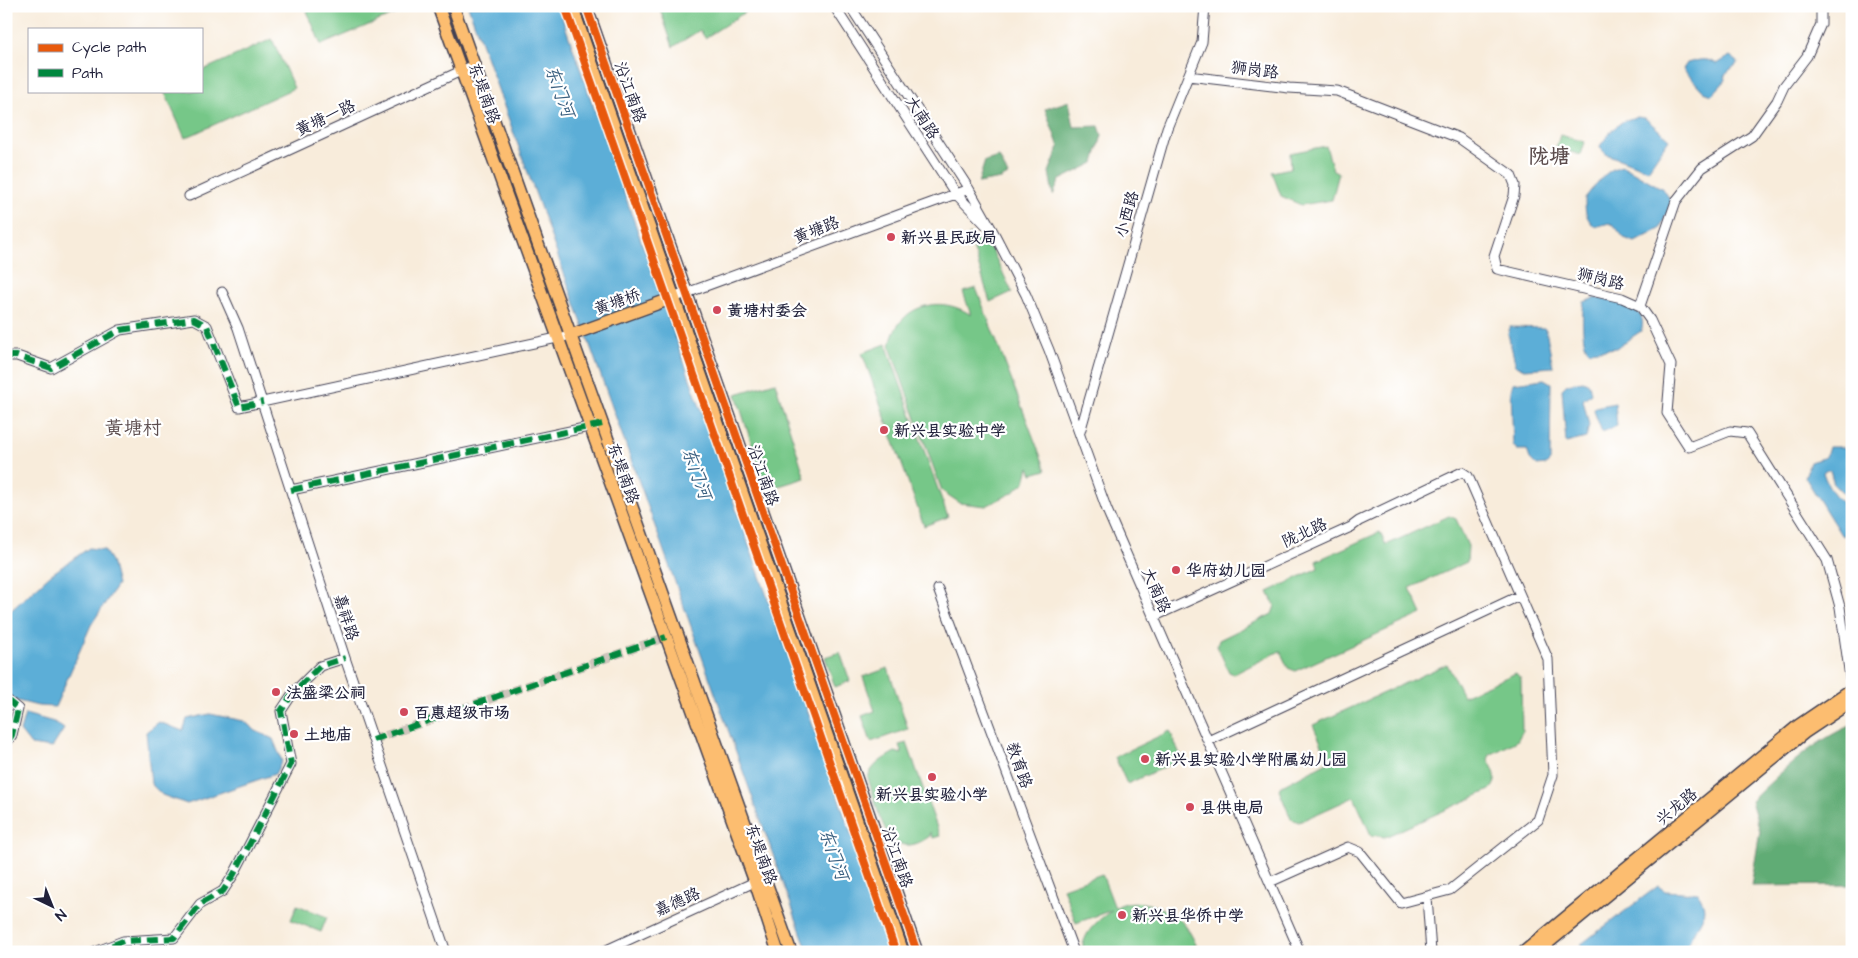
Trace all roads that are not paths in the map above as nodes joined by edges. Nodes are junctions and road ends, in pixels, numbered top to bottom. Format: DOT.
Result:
graph roads {
  1 [pos="438,6"];
  2 [pos="453,6"];
  3 [pos="572,6"];
  4 [pos="586,6"];
  5 [pos="834,6"];
  6 [pos="850,6"];
  7 [pos="1821,6"];
  8 [pos="1205,7"];
  9 [pos="474,65"];
  10 [pos="460,72"];
  11 [pos="1188,76"];
  12 [pos="969,188"];
  13 [pos="955,193"];
  14 [pos="189,196"];
  15 [pos="996,237"];
  16 [pos="222,292"];
  17 [pos="687,294"];
  18 [pos="673,298"];
  19 [pos="1640,306"];
  20 [pos="571,335"];
  21 [pos="558,338"];
  22 [pos="6,356"];
  23 [pos="263,402"];
  24 [pos="604,424"];
  25 [pos="590,427"];
  26 [pos="1080,433"];
  27 [pos="291,490"];
  28 [pos="938,589"];
  29 [pos="1519,596"];
  30 [pos="1153,618"];
  31 [pos="345,658"];
  32 [pos="1851,693"];
  33 [pos="6,700"];
  34 [pos="1208,741"];
  35 [pos="6,744"];
  36 [pos="759,880"];
  37 [pos="1270,882"];
  38 [pos="1427,897"];
  39 [pos="95,952"];
  40 [pos="446,952"];
  41 [pos="602,952"];
  42 [pos="778,952"];
  43 [pos="791,952"];
  44 [pos="903,952"];
  45 [pos="917,952"];
  46 [pos="1074,952"];
  47 [pos="1300,952"];
  48 [pos="1431,952"];
  49 [pos="1524,952"];
  50 [pos="1537,952"];
  1 -- 10 [label="main road, 东堤南路"];
  2 -- 9 [label="main road, 东堤南路"];
  3 -- 18 [label="main road, 沿江南路"];
  4 -- 17 [label="main road, 沿江南路"];
  5 -- 13 [label="street, 大南路"];
  6 -- 12 [label="street, 大南路"];
  7 -- 19 [label="street"];
  8 -- 11 [label="street, 小西路"];
  9 -- 10 [label="street, 黄塘一路"];
  9 -- 20 [label="main road, 东堤南路"];
  10 -- 14 [label="street, 黄塘一路"];
  10 -- 21 [label="main road, 东堤南路"];
  11 -- 19 [label="street, 狮岗路"];
  11 -- 26 [label="street, 小西路"];
  12 -- 13 [label="street, 黄塘路"];
  12 -- 15 [label="street, 大南路"];
  13 -- 15 [label="street, 大南路"];
  13 -- 17 [label="street, 黄塘路"];
  15 -- 26 [label="street, 大南路"];
  16 -- 23 [label="street, 嘉祥路"];
  17 -- 18 [label="street, 黄塘路"];
  17 -- 45 [label="main road, 沿江南路"];
  18 -- 20 [label="main road, 黄塘桥"];
  18 -- 44 [label="main road, 沿江南路"];
  19 -- 32 [label="street, 狮岗路"];
  20 -- 21 [label="street"];
  20 -- 24 [label="main road, 东堤南路"];
  21 -- 23 [label="street"];
  21 -- 25 [label="main road, 东堤南路"];
  22 -- 23 [label="street"];
  23 -- 27 [label="street, 嘉祥路"];
  24 -- 25 [label="street"];
  24 -- 36 [label="main road, 东堤南路"];
  25 -- 27 [label="street"];
  25 -- 36 [label="main road, 东堤南路"];
  26 -- 30 [label="street, 大南路"];
  27 -- 31 [label="street, 嘉祥路"];
  28 -- 46 [label="street, 教育路"];
  29 -- 30 [label="street, 陇北路"];
  29 -- 34 [label="street"];
  29 -- 38 [label="street"];
  30 -- 34 [label="street, 大南路"];
  31 -- 39 [label="street"];
  31 -- 40 [label="street, 嘉祥路"];
  32 -- 49 [label="main road, 兴龙路"];
  32 -- 50 [label="main road, 兴龙路"];
  33 -- 35 [label="street"];
  34 -- 37 [label="street, 大南路"];
  36 -- 41 [label="street, 嘉德路"];
  36 -- 42 [label="main road, 东堤南路"];
  36 -- 43 [label="main road, 东堤南路"];
  37 -- 38 [label="street"];
  37 -- 47 [label="street, 大南路"];
  38 -- 48 [label="street"];
}
